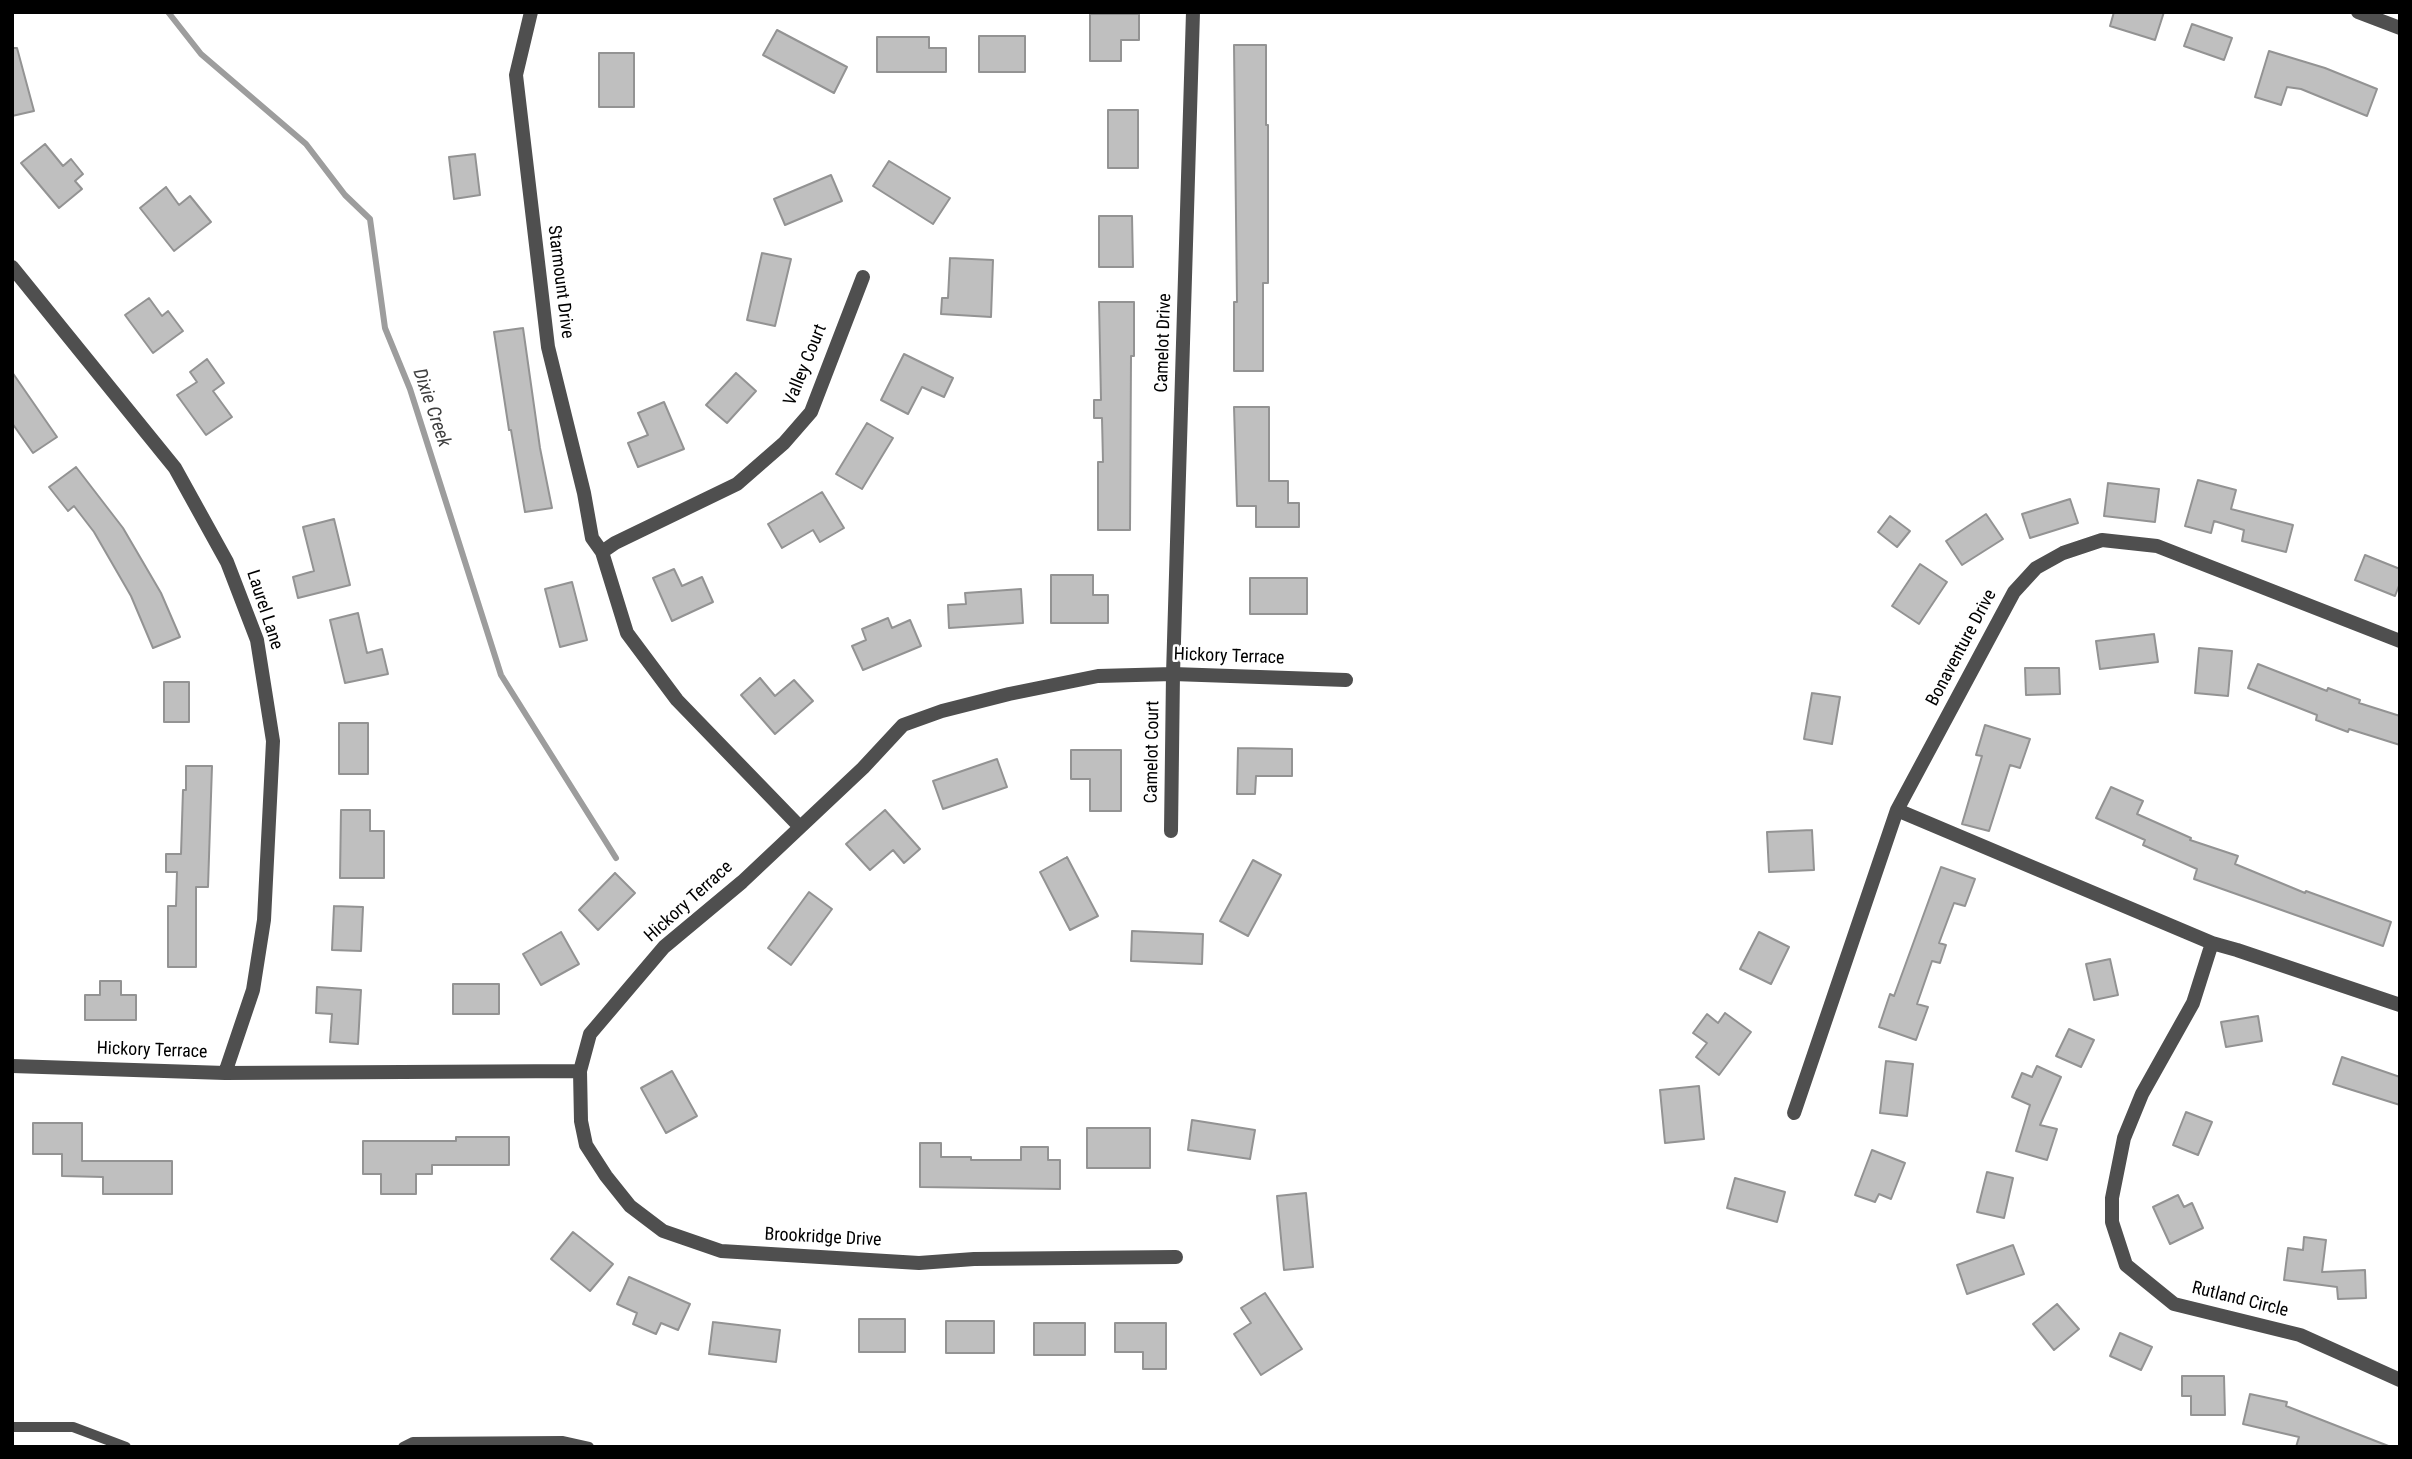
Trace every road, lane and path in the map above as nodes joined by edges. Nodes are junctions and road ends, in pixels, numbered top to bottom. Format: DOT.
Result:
graph roads {
  1 [pos="531,12"];
  2 [pos="1193,12"];
  3 [pos="2358,12"];
  4 [pos="2400,28"];
  5 [pos="12,267"];
  6 [pos="863,277"];
  7 [pos="602,552"];
  8 [pos="2400,641"];
  9 [pos="1173,674"];
  10 [pos="1346,680"];
  11 [pos="1897,810"];
  12 [pos="800,827"];
  13 [pos="1171,831"];
  14 [pos="2212,943"];
  15 [pos="2400,1004"];
  16 [pos="12,1066"];
  17 [pos="580,1071"];
  18 [pos="225,1073"];
  19 [pos="1794,1113"];
  20 [pos="1176,1257"];
  21 [pos="2400,1380"];
  22 [pos="12,1427"];
  23 [pos="126,1447"];
  24 [pos="403,1447"];
  25 [pos="589,1447"];
  1 -- 7 [label="street, Starmount Drive"];
  2 -- 9 [label="street, Camelot Drive"];
  3 -- 4 [label="street"];
  5 -- 18 [label="street, Laurel Lane"];
  6 -- 7 [label="street, Valley Court"];
  7 -- 12 [label="street, Starmount Drive"];
  8 -- 11 [label="street, Bonaventure Drive"];
  9 -- 10 [label="street, Hickory Terrace"];
  9 -- 12 [label="street, Hickory Terrace"];
  9 -- 13 [label="street, Camelot Court"];
  11 -- 14 [label="street"];
  11 -- 19 [label="street, Bonaventure Drive"];
  12 -- 17 [label="street, Hickory Terrace"];
  14 -- 15 [label="street"];
  14 -- 21 [label="street, Rutland Circle"];
  16 -- 18 [label="street, Hickory Terrace"];
  17 -- 18 [label="street, Hickory Terrace"];
  17 -- 20 [label="street, Brookridge Drive"];
  22 -- 23 [label="lane"];
  24 -- 25 [label="lane"];
}
